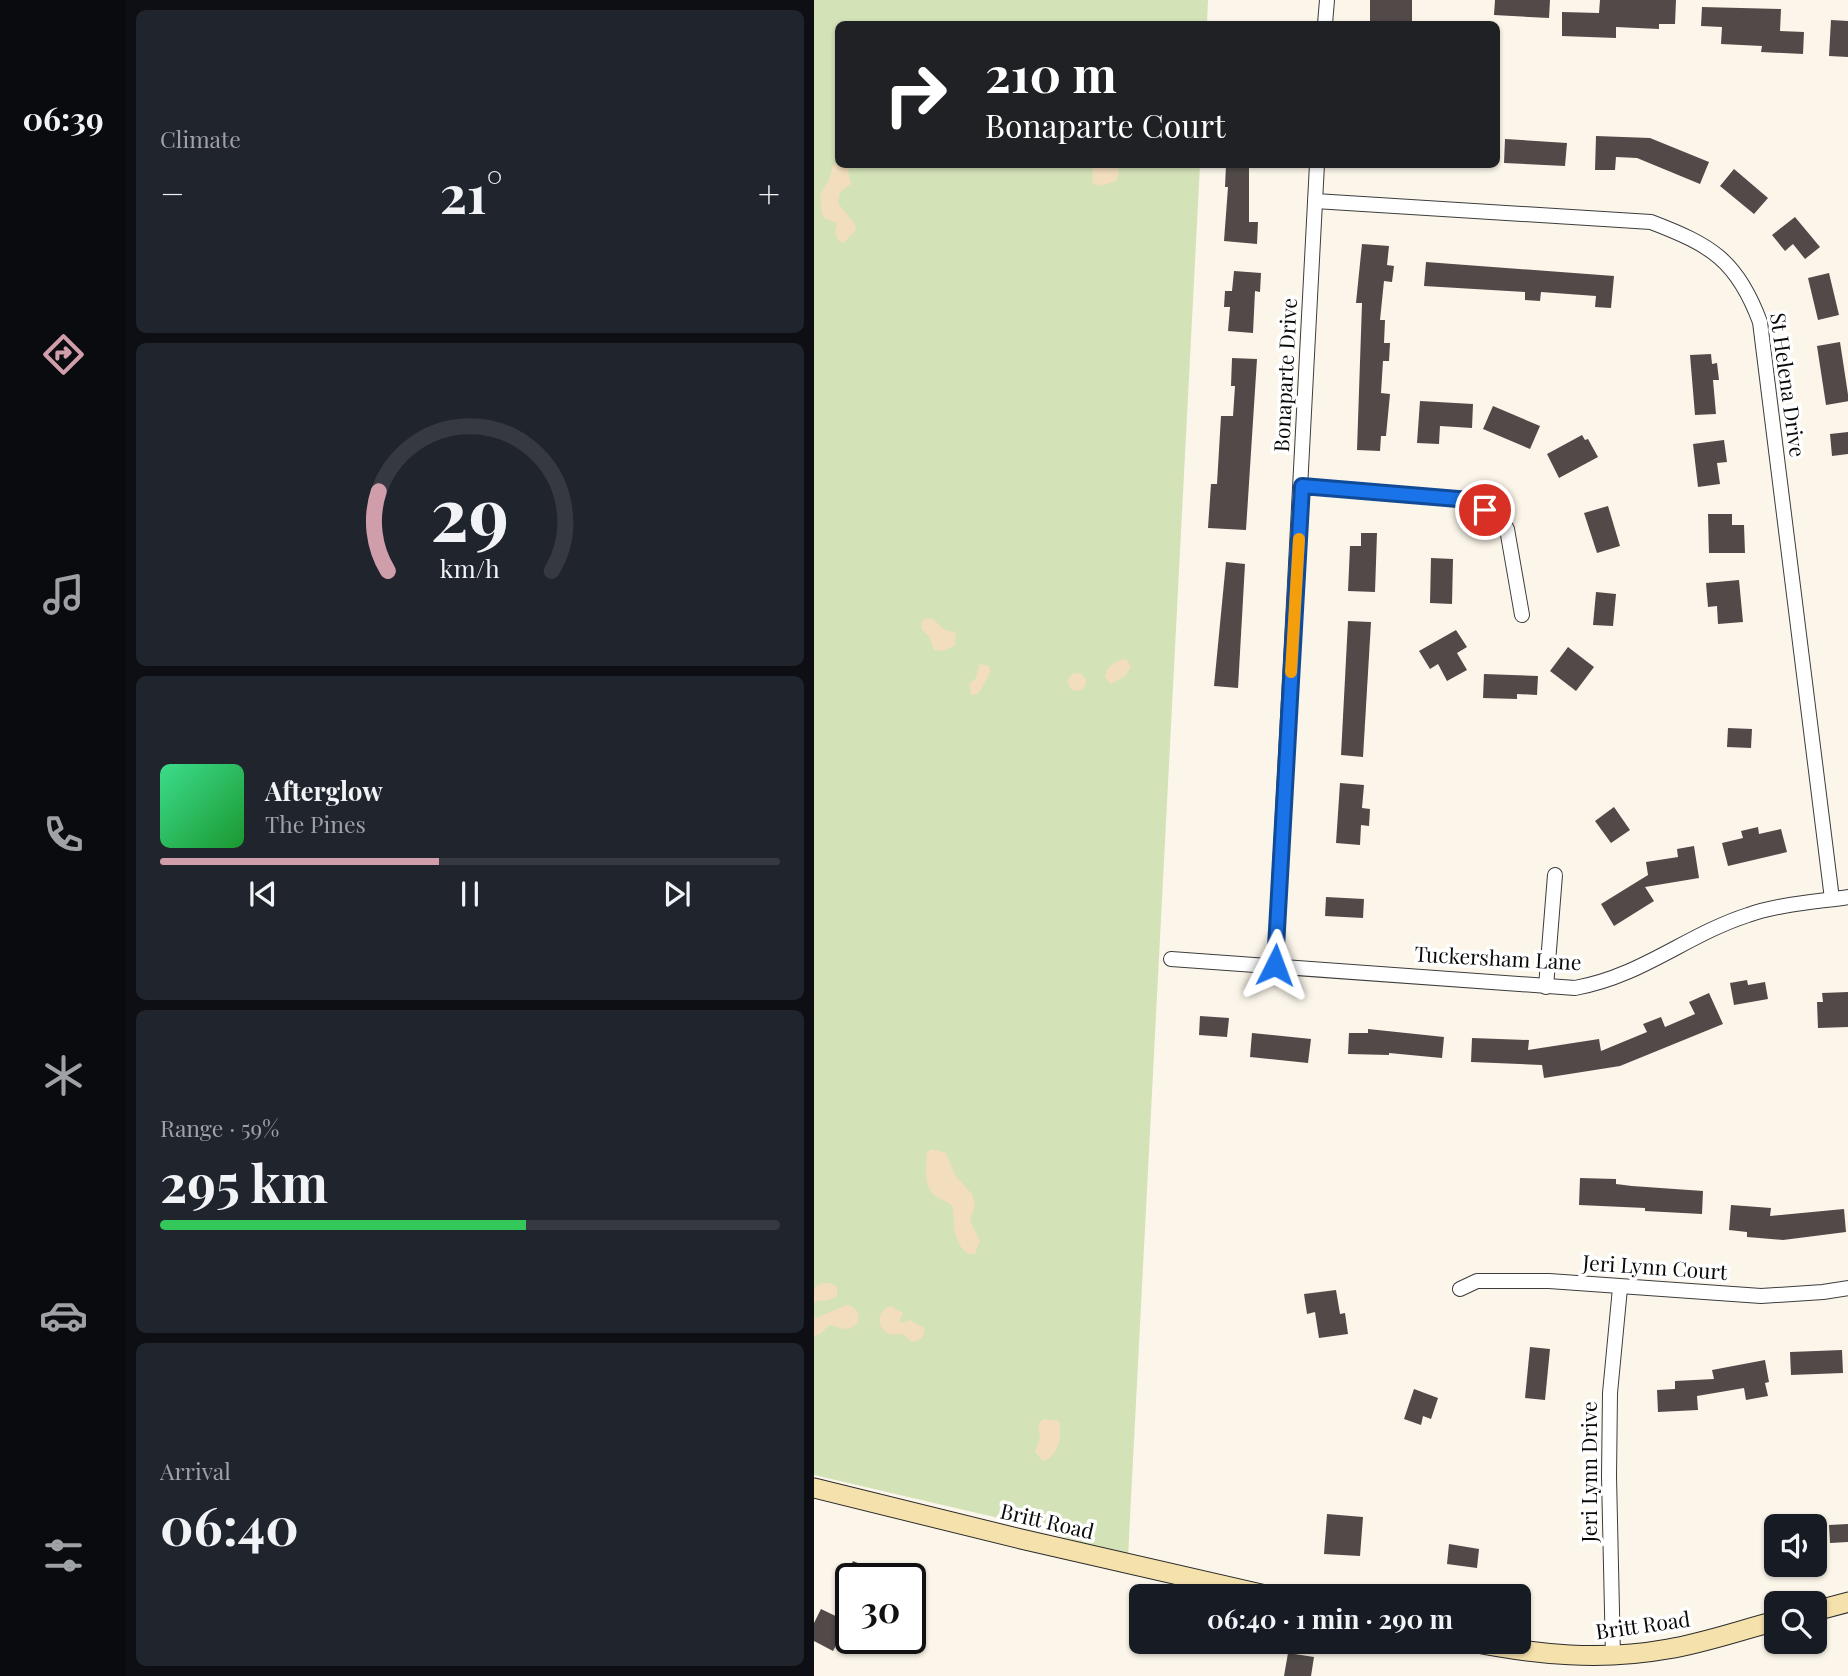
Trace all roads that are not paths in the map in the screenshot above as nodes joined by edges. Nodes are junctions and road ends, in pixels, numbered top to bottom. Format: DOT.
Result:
graph roads {
  1 [pos="1327,0"];
  2 [pos="1326,21"];
  3 [pos="1317,168"];
  4 [pos="1315,201"];
  5 [pos="1302,486"];
  6 [pos="1522,615"];
  7 [pos="1555,875"];
  8 [pos="1848,897"];
  9 [pos="1832,900"];
  10 [pos="1171,959"];
  11 [pos="1275,965"];
  12 [pos="1547,987"];
  13 [pos="1620,1287"];
  14 [pos="1848,1288"];
  15 [pos="1460,1289"];
  16 [pos="814,1488"];
  17 [pos="1218,1584"];
  18 [pos="1848,1602"];
  19 [pos="1827,1608"];
  20 [pos="1764,1624"];
  21 [pos="1531,1652"];
  22 [pos="1613,1656"];
  1 -- 2 [label="street"];
  3 -- 4 [label="street, Bonaparte Drive"];
  4 -- 5 [label="street, Bonaparte Drive"];
  4 -- 9 [label="street, St Helena Drive"];
  5 -- 6 [label="street"];
  5 -- 11 [label="street, Bonaparte Drive"];
  7 -- 12 [label="street"];
  8 -- 9 [label="street, Tuckersham Lane"];
  9 -- 12 [label="street, Tuckersham Lane"];
  10 -- 11 [label="street, Tuckersham Lane"];
  11 -- 12 [label="street, Tuckersham Lane"];
  13 -- 14 [label="street, Jeri Lynn Court"];
  13 -- 15 [label="street, Jeri Lynn Court"];
  13 -- 22 [label="street, Jeri Lynn Drive"];
  16 -- 17 [label="street, Britt Road"];
  18 -- 19 [label="street"];
  20 -- 22 [label="street, Britt Road"];
  21 -- 22 [label="street, Britt Road"];
}
